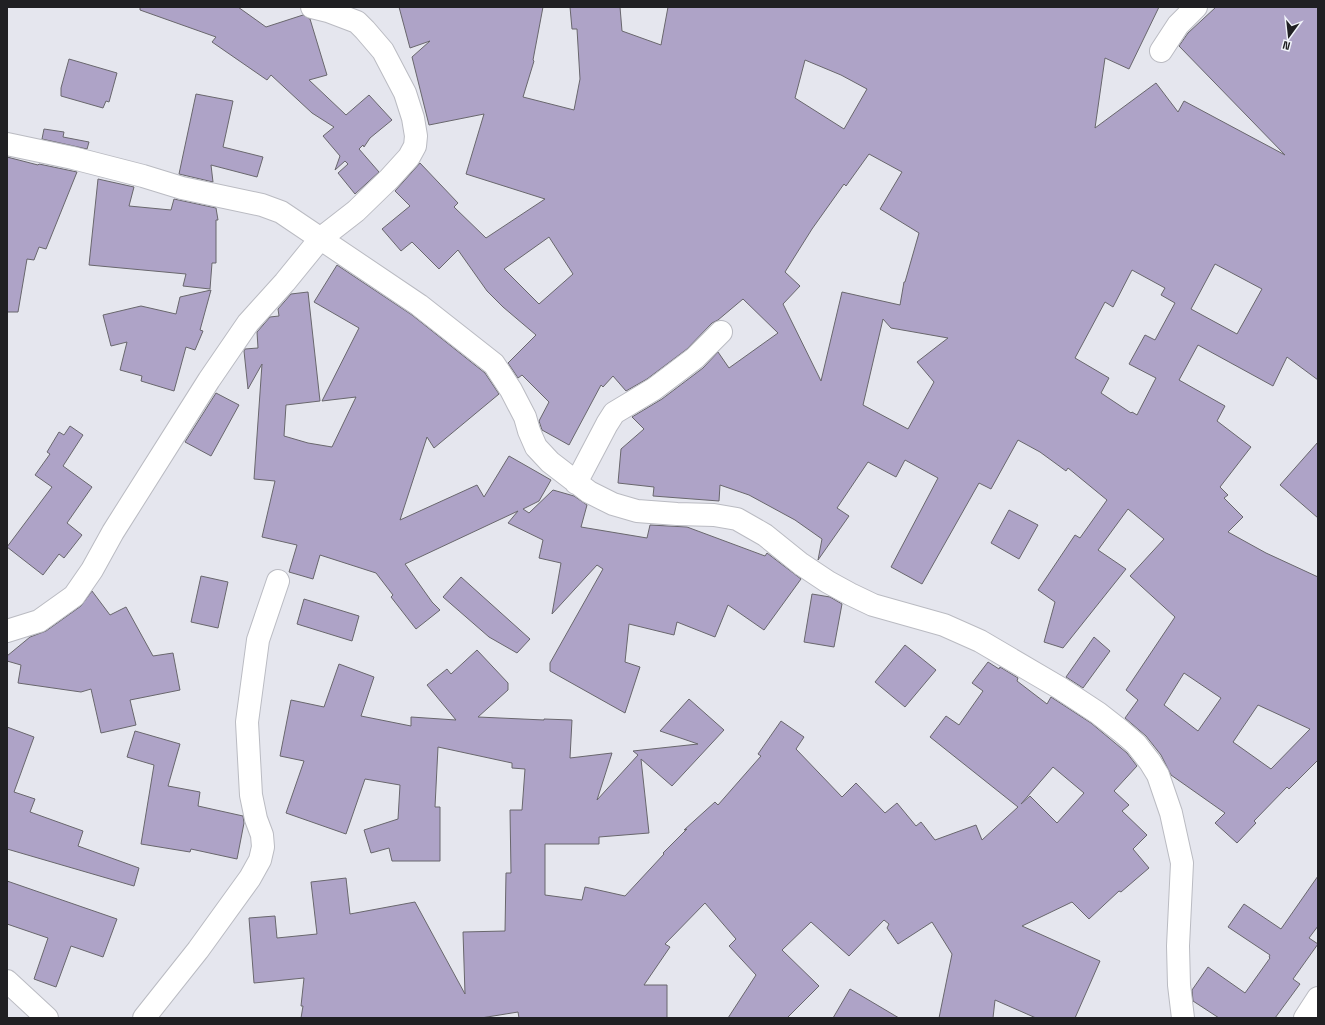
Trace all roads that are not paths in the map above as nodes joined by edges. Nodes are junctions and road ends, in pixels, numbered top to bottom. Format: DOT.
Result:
graph roads {
  1 [pos="312,7"];
  2 [pos="1196,7"];
  3 [pos="1161,51"];
  4 [pos="7,144"];
  5 [pos="320,239"];
  6 [pos="721,332"];
  7 [pos="576,483"];
  8 [pos="278,581"];
  9 [pos="7,631"];
  10 [pos="7,981"];
  11 [pos="1318,998"];
  12 [pos="47,1018"];
  13 [pos="144,1018"];
  14 [pos="1183,1018"];
  15 [pos="1305,1018"];
  1 -- 5 [label="street"];
  2 -- 3 [label="street"];
  4 -- 5 [label="street"];
  5 -- 7 [label="street"];
  5 -- 9 [label="street"];
  6 -- 7 [label="street"];
  7 -- 14 [label="street"];
  8 -- 13 [label="street"];
  10 -- 12 [label="street"];
  11 -- 15 [label="street"];
}
